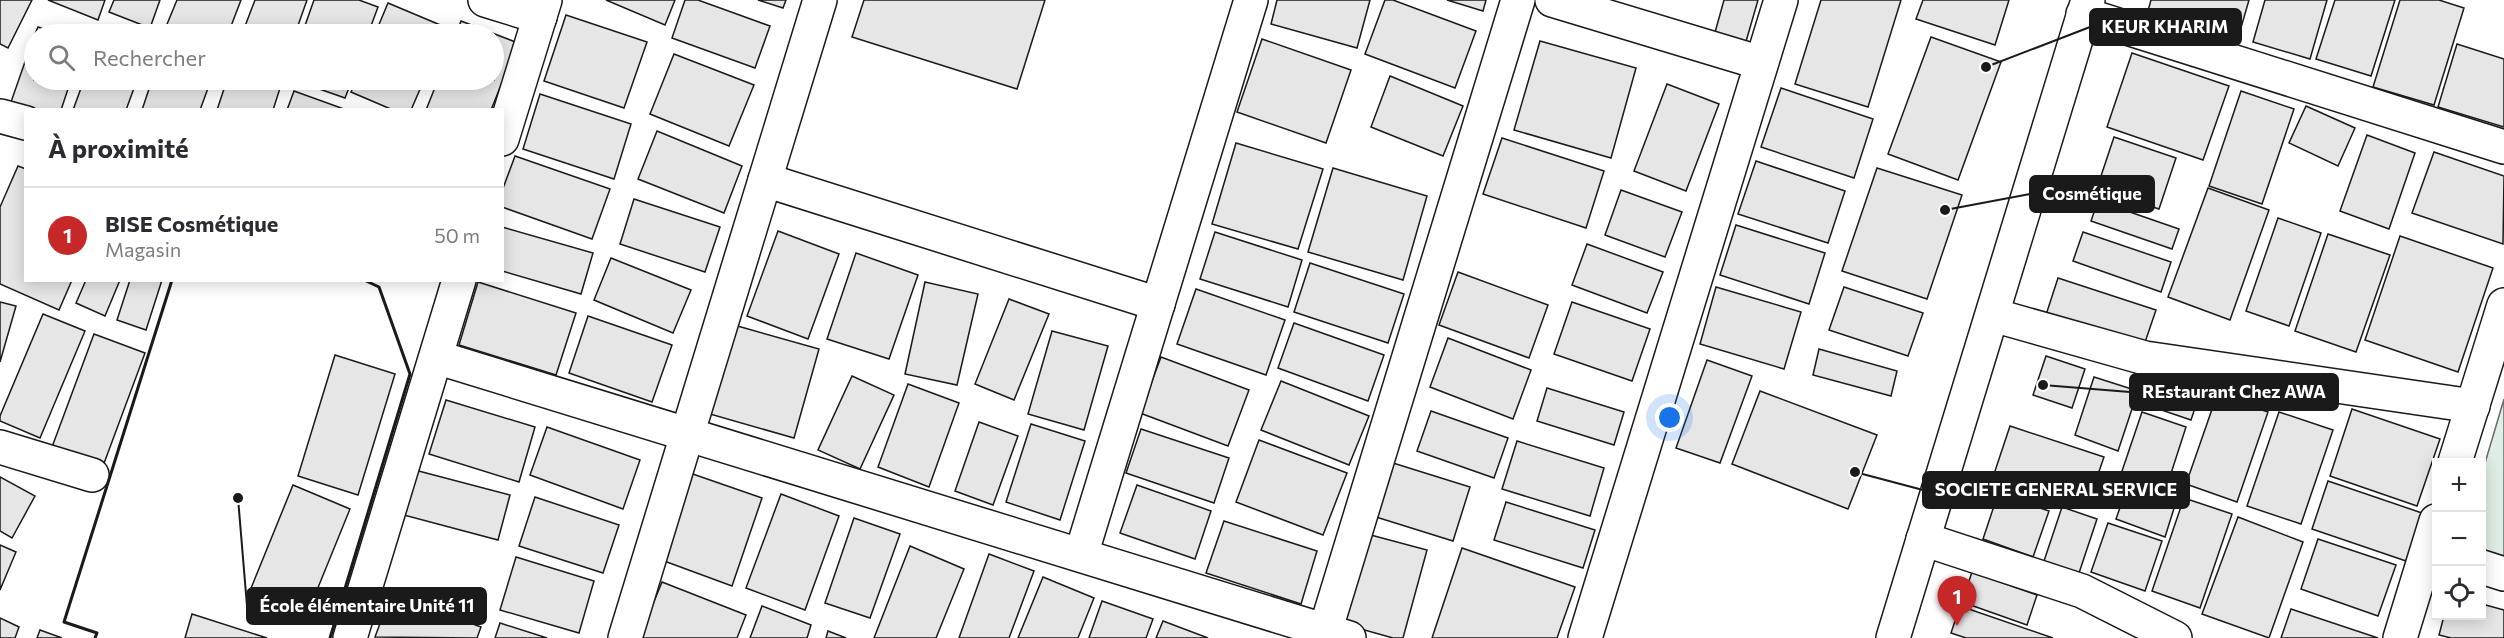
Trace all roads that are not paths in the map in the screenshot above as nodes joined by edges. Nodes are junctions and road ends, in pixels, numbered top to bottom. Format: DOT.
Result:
graph roads {
  1 [pos="484,0"];
  2 [pos="820,0"];
  3 [pos="1251,0"];
  4 [pos="1518,0"];
  5 [pos="1552,0"];
  6 [pos="1781,0"];
  7 [pos="2086,7"];
  8 [pos="542,8"];
  9 [pos="1761,63"];
  10 [pos="0,116"];
  11 [pos="24,122"];
  12 [pos="504,132"];
  13 [pos="2504,147"];
  14 [pos="765,180"];
  15 [pos="458,282"];
  16 [pos="1158,304"];
  17 [pos="2504,305"];
  18 [pos="1993,315"];
  19 [pos="435,357"];
  20 [pos="2473,406"];
  21 [pos="687,434"];
  22 [pos="0,447"];
  23 [pos="2456,458"];
  24 [pos="92,475"];
  25 [pos="1923,539"];
  26 [pos="2432,547"];
  27 [pos="1081,555"];
  28 [pos="2486,569"];
  29 [pos="2504,574"];
  30 [pos="1333,636"];
  31 [pos="350,638"];
  32 [pos="625,638"];
  33 [pos="1586,638"];
  34 [pos="1893,638"];
  35 [pos="2175,638"];
  36 [pos="2400,638"];
  1 -- 8 [label="street"];
  2 -- 14 [label="street"];
  3 -- 16 [label="street"];
  4 -- 30 [label="street"];
  5 -- 9 [label="street"];
  6 -- 9 [label="street"];
  7 -- 13 [label="street"];
  7 -- 18 [label="street"];
  8 -- 12 [label="street"];
  9 -- 33 [label="street"];
  10 -- 11 [label="street"];
  14 -- 16 [label="street"];
  14 -- 21 [label="street"];
  15 -- 19 [label="street"];
  16 -- 27 [label="street"];
  17 -- 20 [label="street"];
  18 -- 20 [label="street"];
  18 -- 25 [label="street"];
  19 -- 21 [label="street"];
  19 -- 31 [label="street"];
  20 -- 23 [label="street"];
  21 -- 27 [label="street"];
  21 -- 32 [label="street"];
  22 -- 24 [label="street"];
  25 -- 34 [label="street"];
  25 -- 35 [label="street"];
  26 -- 36 [label="street"];
  27 -- 30 [label="street"];
  28 -- 29 [label="street"];
}
